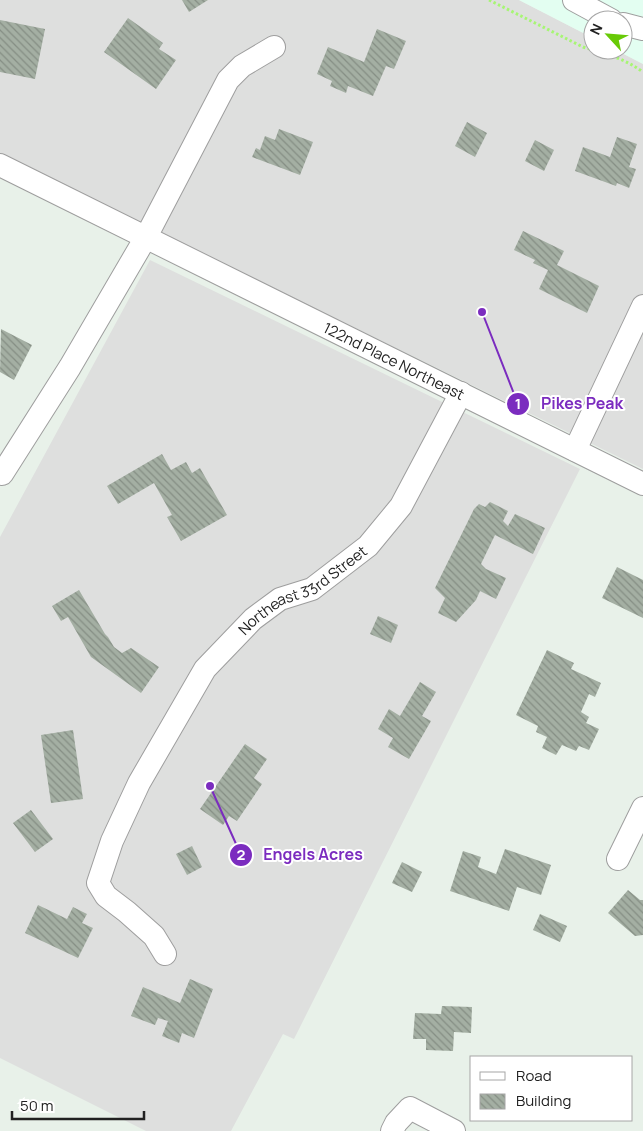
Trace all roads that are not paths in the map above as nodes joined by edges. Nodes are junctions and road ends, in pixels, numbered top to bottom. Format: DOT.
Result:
graph roads {
  1 [pos="574,0"];
  2 [pos="592,10"];
  3 [pos="274,47"];
  4 [pos="0,165"];
  5 [pos="146,237"];
  6 [pos="643,306"];
  7 [pos="460,392"];
  8 [pos="575,450"];
  9 [pos="1,473"];
  10 [pos="643,484"];
  11 [pos="643,808"];
  12 [pos="618,859"];
  13 [pos="165,954"];
  14 [pos="392,1131"];
  15 [pos="454,1131"];
  1 -- 2 [label="street"];
  3 -- 5 [label="street"];
  4 -- 5 [label="street, 122nd Place Northeast"];
  5 -- 7 [label="street, 122nd Place Northeast"];
  5 -- 9 [label="street"];
  6 -- 8 [label="street"];
  7 -- 8 [label="street, 122nd Place Northeast"];
  7 -- 13 [label="street, Northeast 33rd Street"];
  8 -- 10 [label="street, 122nd Place Northeast"];
  11 -- 12 [label="street"];
  14 -- 15 [label="street"];
}
